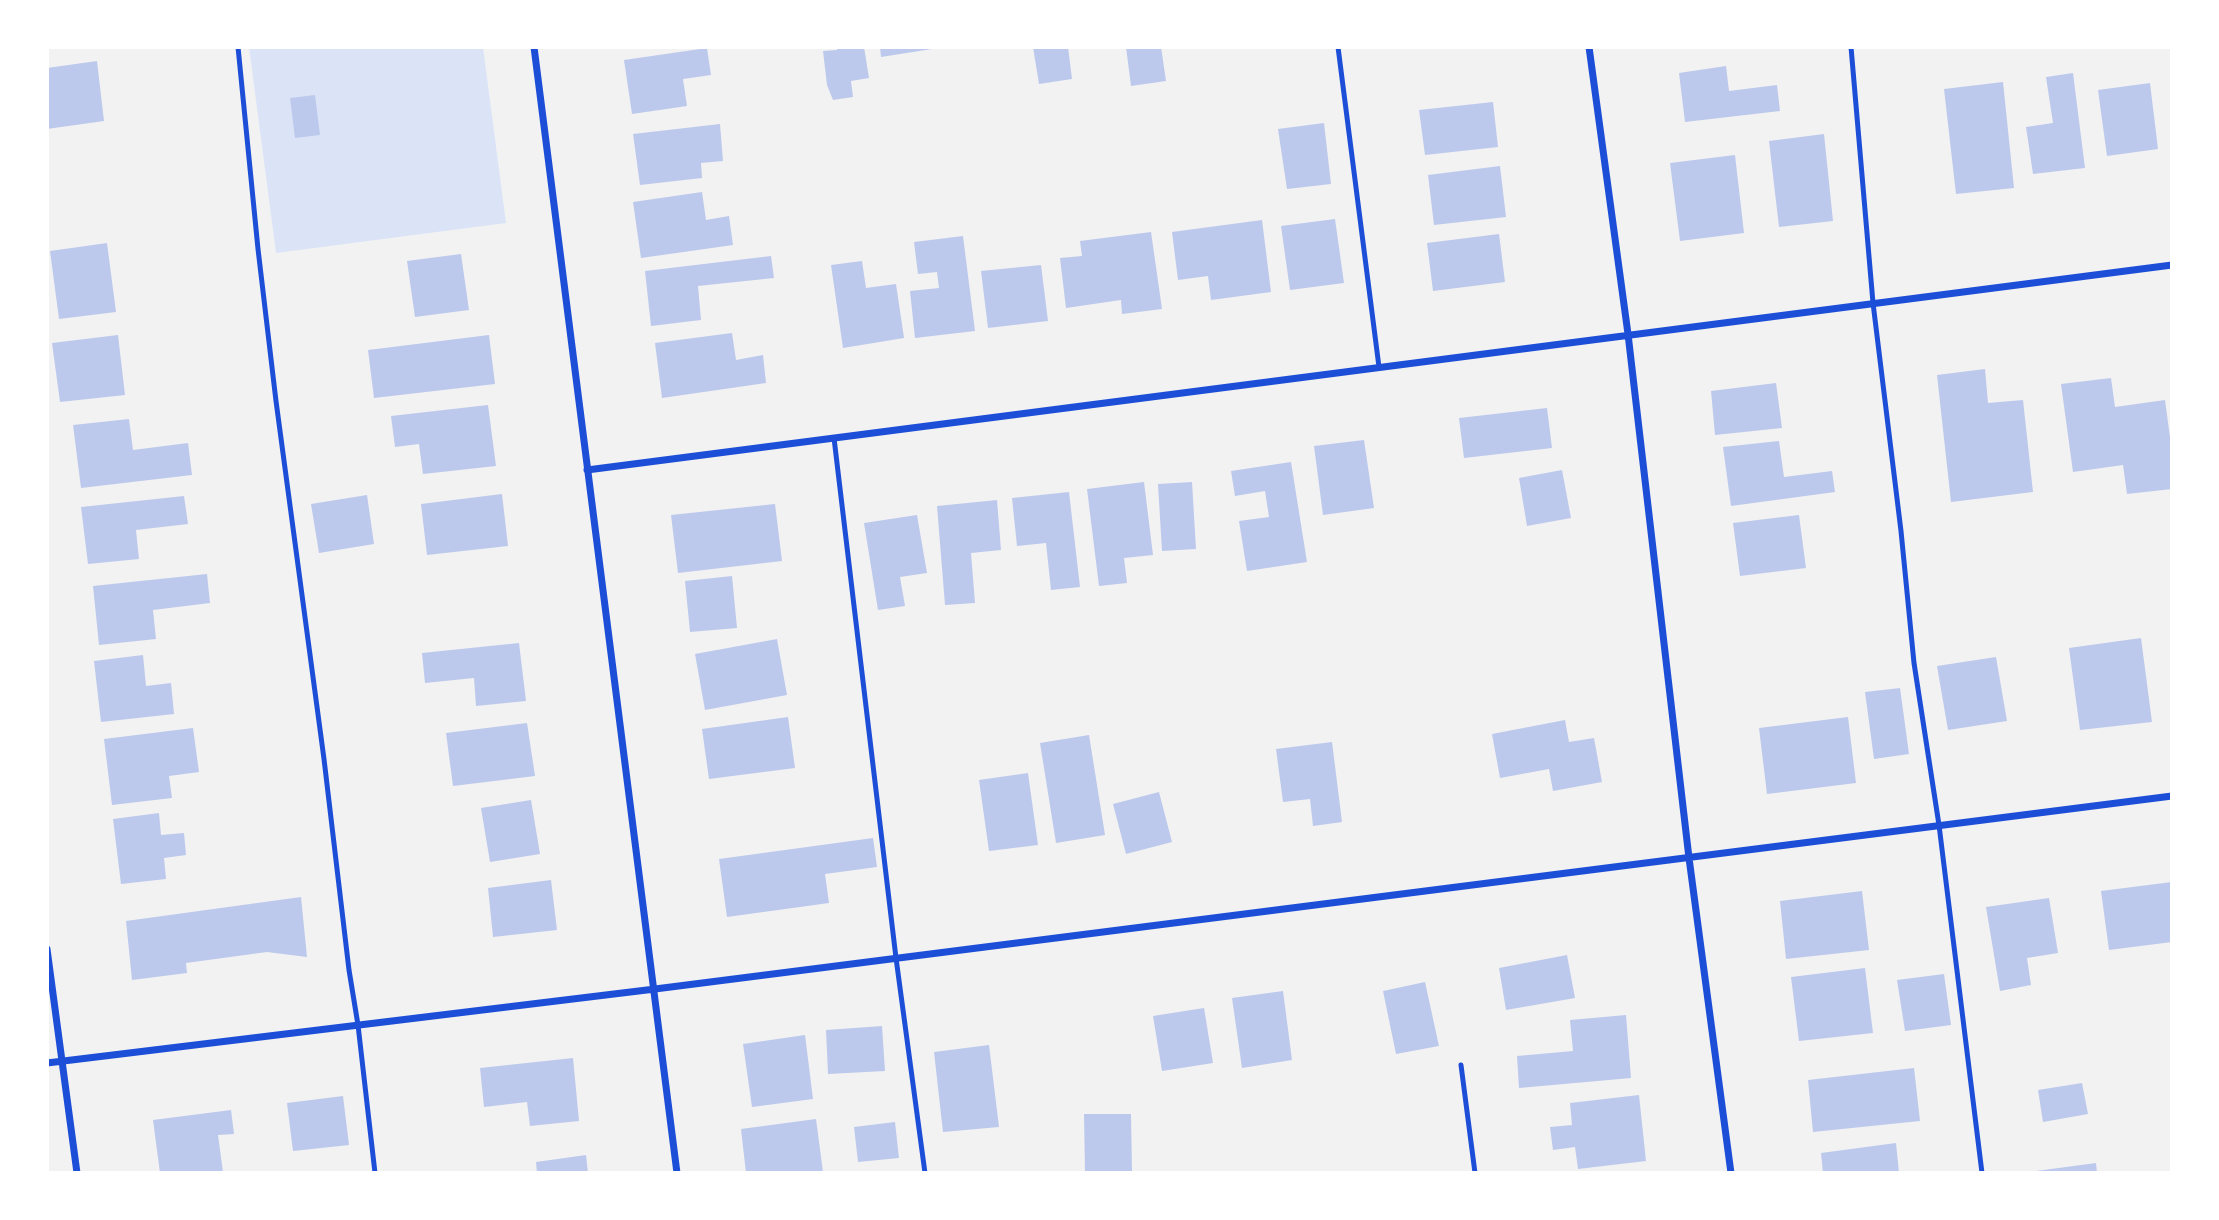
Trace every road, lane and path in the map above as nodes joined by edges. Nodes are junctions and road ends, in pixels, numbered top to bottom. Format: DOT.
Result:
graph roads {
  1 [pos="238,47"];
  2 [pos="534,47"];
  3 [pos="1338,47"];
  4 [pos="1588,47"];
  5 [pos="1851,47"];
  6 [pos="2172,265"];
  7 [pos="1873,303"];
  8 [pos="1628,334"];
  9 [pos="1379,367"];
  10 [pos="834,438"];
  11 [pos="587,470"];
  12 [pos="2172,796"];
  13 [pos="1939,825"];
  14 [pos="1689,858"];
  15 [pos="47,949"];
  16 [pos="896,958"];
  17 [pos="654,989"];
  18 [pos="358,1025"];
  19 [pos="62,1061"];
  20 [pos="47,1063"];
  21 [pos="1461,1065"];
  22 [pos="77,1173"];
  23 [pos="375,1173"];
  24 [pos="677,1173"];
  25 [pos="925,1173"];
  26 [pos="1475,1173"];
  27 [pos="1731,1173"];
  28 [pos="1982,1173"];
  1 -- 18 [label="lane"];
  2 -- 11 [label="street"];
  3 -- 9 [label="lane"];
  4 -- 8 [label="street"];
  5 -- 7 [label="lane"];
  6 -- 7 [label="street"];
  7 -- 8 [label="street"];
  7 -- 13 [label="lane"];
  8 -- 9 [label="street"];
  8 -- 14 [label="street"];
  9 -- 10 [label="street"];
  10 -- 11 [label="street"];
  10 -- 16 [label="lane"];
  11 -- 17 [label="street"];
  12 -- 13 [label="street"];
  13 -- 14 [label="street"];
  13 -- 28 [label="lane"];
  14 -- 16 [label="street"];
  14 -- 27 [label="street"];
  15 -- 19 [label="street"];
  16 -- 17 [label="street"];
  16 -- 25 [label="lane"];
  17 -- 18 [label="street"];
  17 -- 24 [label="street"];
  18 -- 19 [label="street"];
  18 -- 23 [label="lane"];
  19 -- 20 [label="street"];
  19 -- 22 [label="street"];
  21 -- 26 [label="lane"];
}
